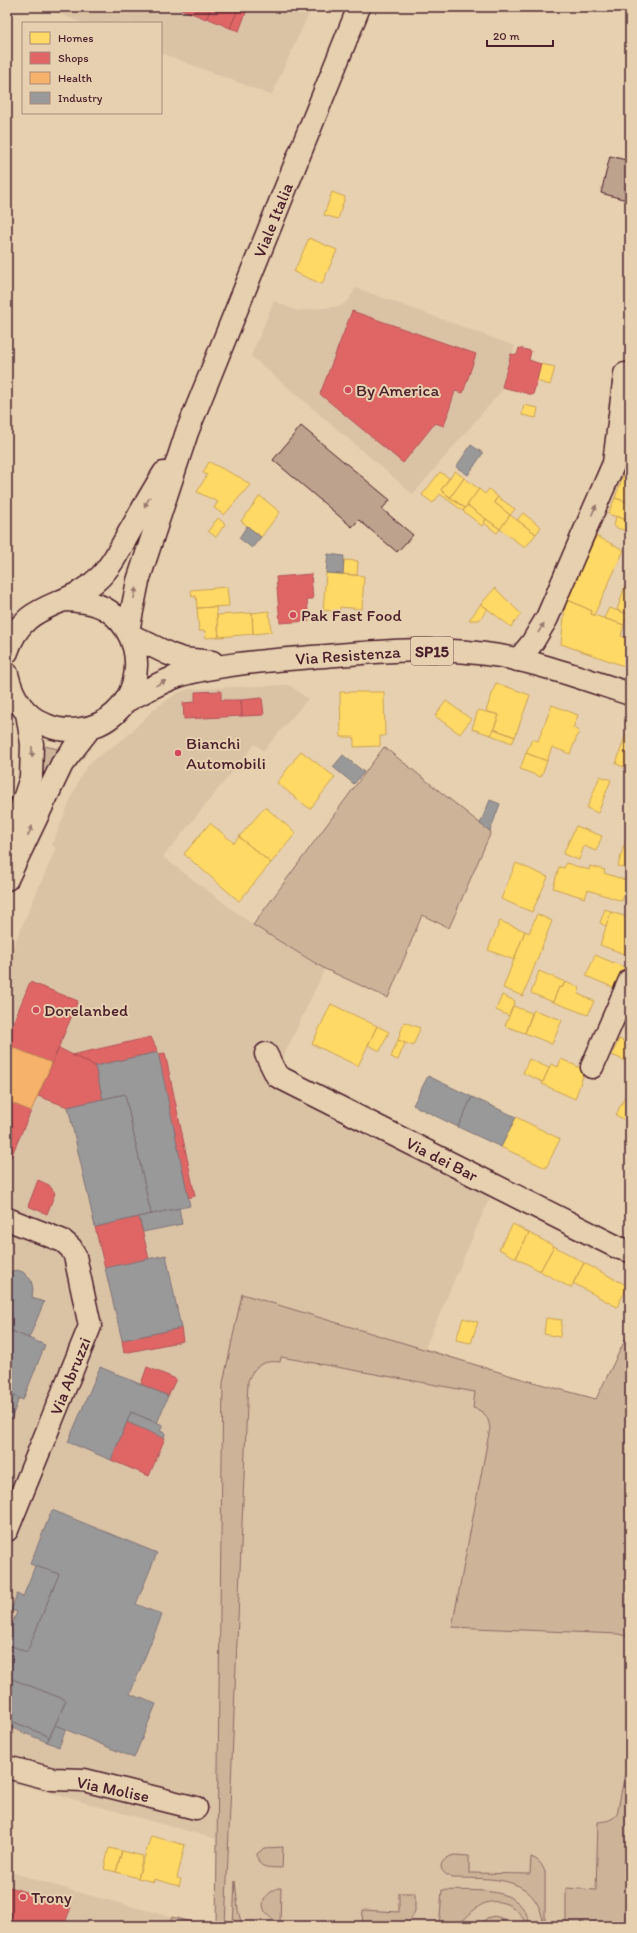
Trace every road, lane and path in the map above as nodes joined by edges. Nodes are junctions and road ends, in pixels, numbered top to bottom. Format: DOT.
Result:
graph roads {
  1 [pos="359,7"];
  2 [pos="630,375"];
  3 [pos="187,432"];
  4 [pos="66,600"];
  5 [pos="129,633"];
  6 [pos="9,644"];
  7 [pos="518,660"];
  8 [pos="229,664"];
  9 [pos="7,674"];
  10 [pos="630,694"];
  11 [pos="126,701"];
  12 [pos="7,703"];
  13 [pos="27,713"];
  14 [pos="90,728"];
  15 [pos="7,850"];
  16 [pos="7,878"];
  17 [pos="630,980"];
  18 [pos="266,1054"];
  19 [pos="592,1066"];
  20 [pos="7,1218"];
  21 [pos="630,1251"];
  22 [pos="7,1530"];
  23 [pos="7,1767"];
  24 [pos="196,1808"];
  1 -- 3 [label="main road, Viale Italia"];
  7 -- 2 [label="main road, one-way"];
  3 -- 4 [label="main road, one-way"];
  5 -- 3 [label="main road, one-way"];
  4 -- 5 [label="main road"];
  4 -- 6 [label="main road"];
  5 -- 8 [label="main road, SP15"];
  5 -- 11 [label="main road"];
  7 -- 8 [label="main road, Via Resistenza / SP15"];
  7 -- 10 [label="main road, Via Resistenza / SP15"];
  11 -- 8 [label="main road, SP15, one-way"];
  9 -- 13 [label="main road"];
  11 -- 14 [label="main road"];
  12 -- 13 [label="main road"];
  13 -- 14 [label="main road"];
  13 -- 15 [label="main road, one-way"];
  16 -- 14 [label="main road, one-way"];
  17 -- 19 [label="main road"];
  18 -- 21 [label="main road, Via dei Bar"];
  20 -- 22 [label="main road, Via Abruzzi"];
  23 -- 24 [label="main road, Via Molise"];
}
